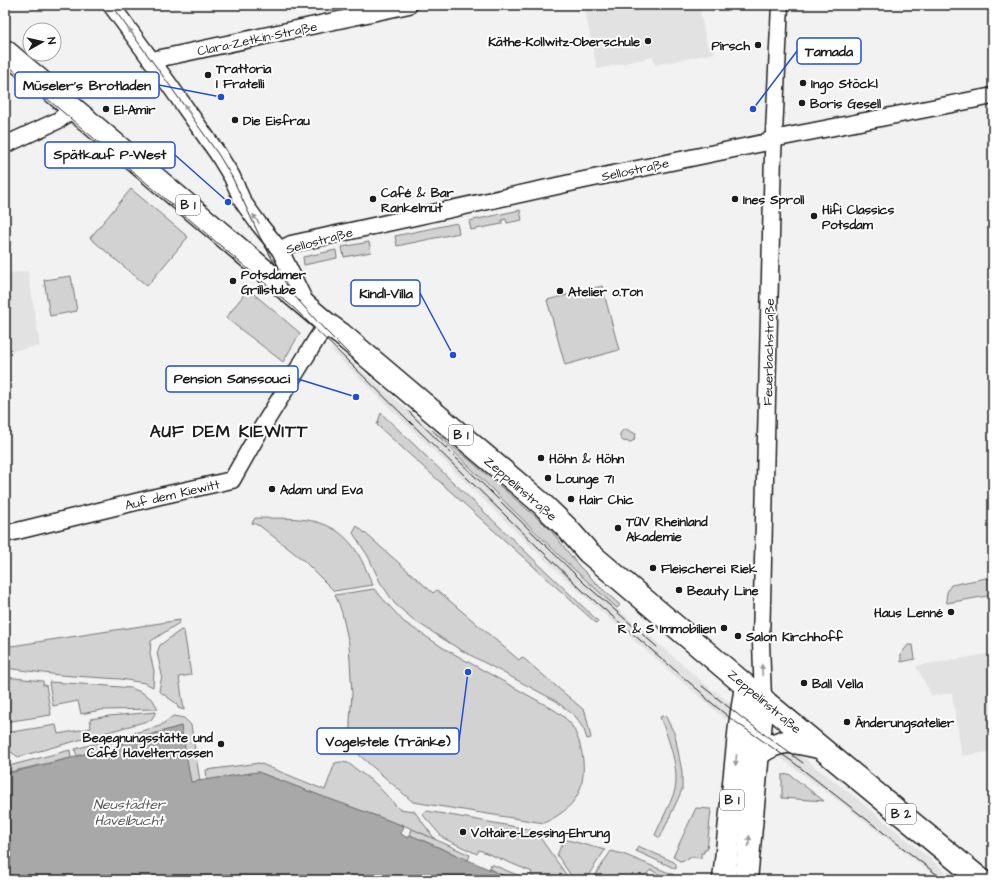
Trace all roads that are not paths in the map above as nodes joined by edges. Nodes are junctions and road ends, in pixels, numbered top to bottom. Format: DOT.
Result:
graph roads {
  1 [pos="111,5"];
  2 [pos="409,5"];
  3 [pos="780,5"];
  4 [pos="5,51"];
  5 [pos="152,60"];
  6 [pos="993,96"];
  7 [pos="70,106"];
  8 [pos="773,139"];
  9 [pos="5,145"];
  10 [pos="280,250"];
  11 [pos="306,306"];
  12 [pos="327,324"];
  13 [pos="5,534"];
  14 [pos="746,686"];
  15 [pos="763,699"];
  16 [pos="820,748"];
  17 [pos="757,755"];
  18 [pos="724,880"];
  19 [pos="746,880"];
  20 [pos="981,880"];
  5 -- 1 [label="street, one-way"];
  2 -- 5 [label="street, Clara-Zetkin-Straße"];
  3 -- 8 [label="street, Feuerbachstraße"];
  4 -- 7 [label="main road, Zeppelinstraße / B 1"];
  10 -- 5 [label="street, one-way"];
  6 -- 8 [label="street, Sellostraße"];
  7 -- 9 [label="street"];
  7 -- 11 [label="main road, Zeppelinstraße / B 1"];
  8 -- 10 [label="street, Sellostraße"];
  15 -- 8 [label="street, Feuerbachstraße, one-way"];
  10 -- 11 [label="street"];
  11 -- 12 [label="main road, Zeppelinstraße / B 1"];
  12 -- 13 [label="street, Auf dem Kiewitt"];
  12 -- 14 [label="main road, Zeppelinstraße / B 1"];
  14 -- 15 [label="main road, Zeppelinstraße / B 1"];
  14 -- 18 [label="main road, B 1, one-way"];
  15 -- 16 [label="main road, Zeppelinstraße / B 2"];
  15 -- 17 [label="main road, B 1"];
  16 -- 17 [label="main road, B 2"];
  16 -- 20 [label="main road, Zeppelinstraße / B 2"];
  19 -- 17 [label="main road, B 1, one-way"];
}
